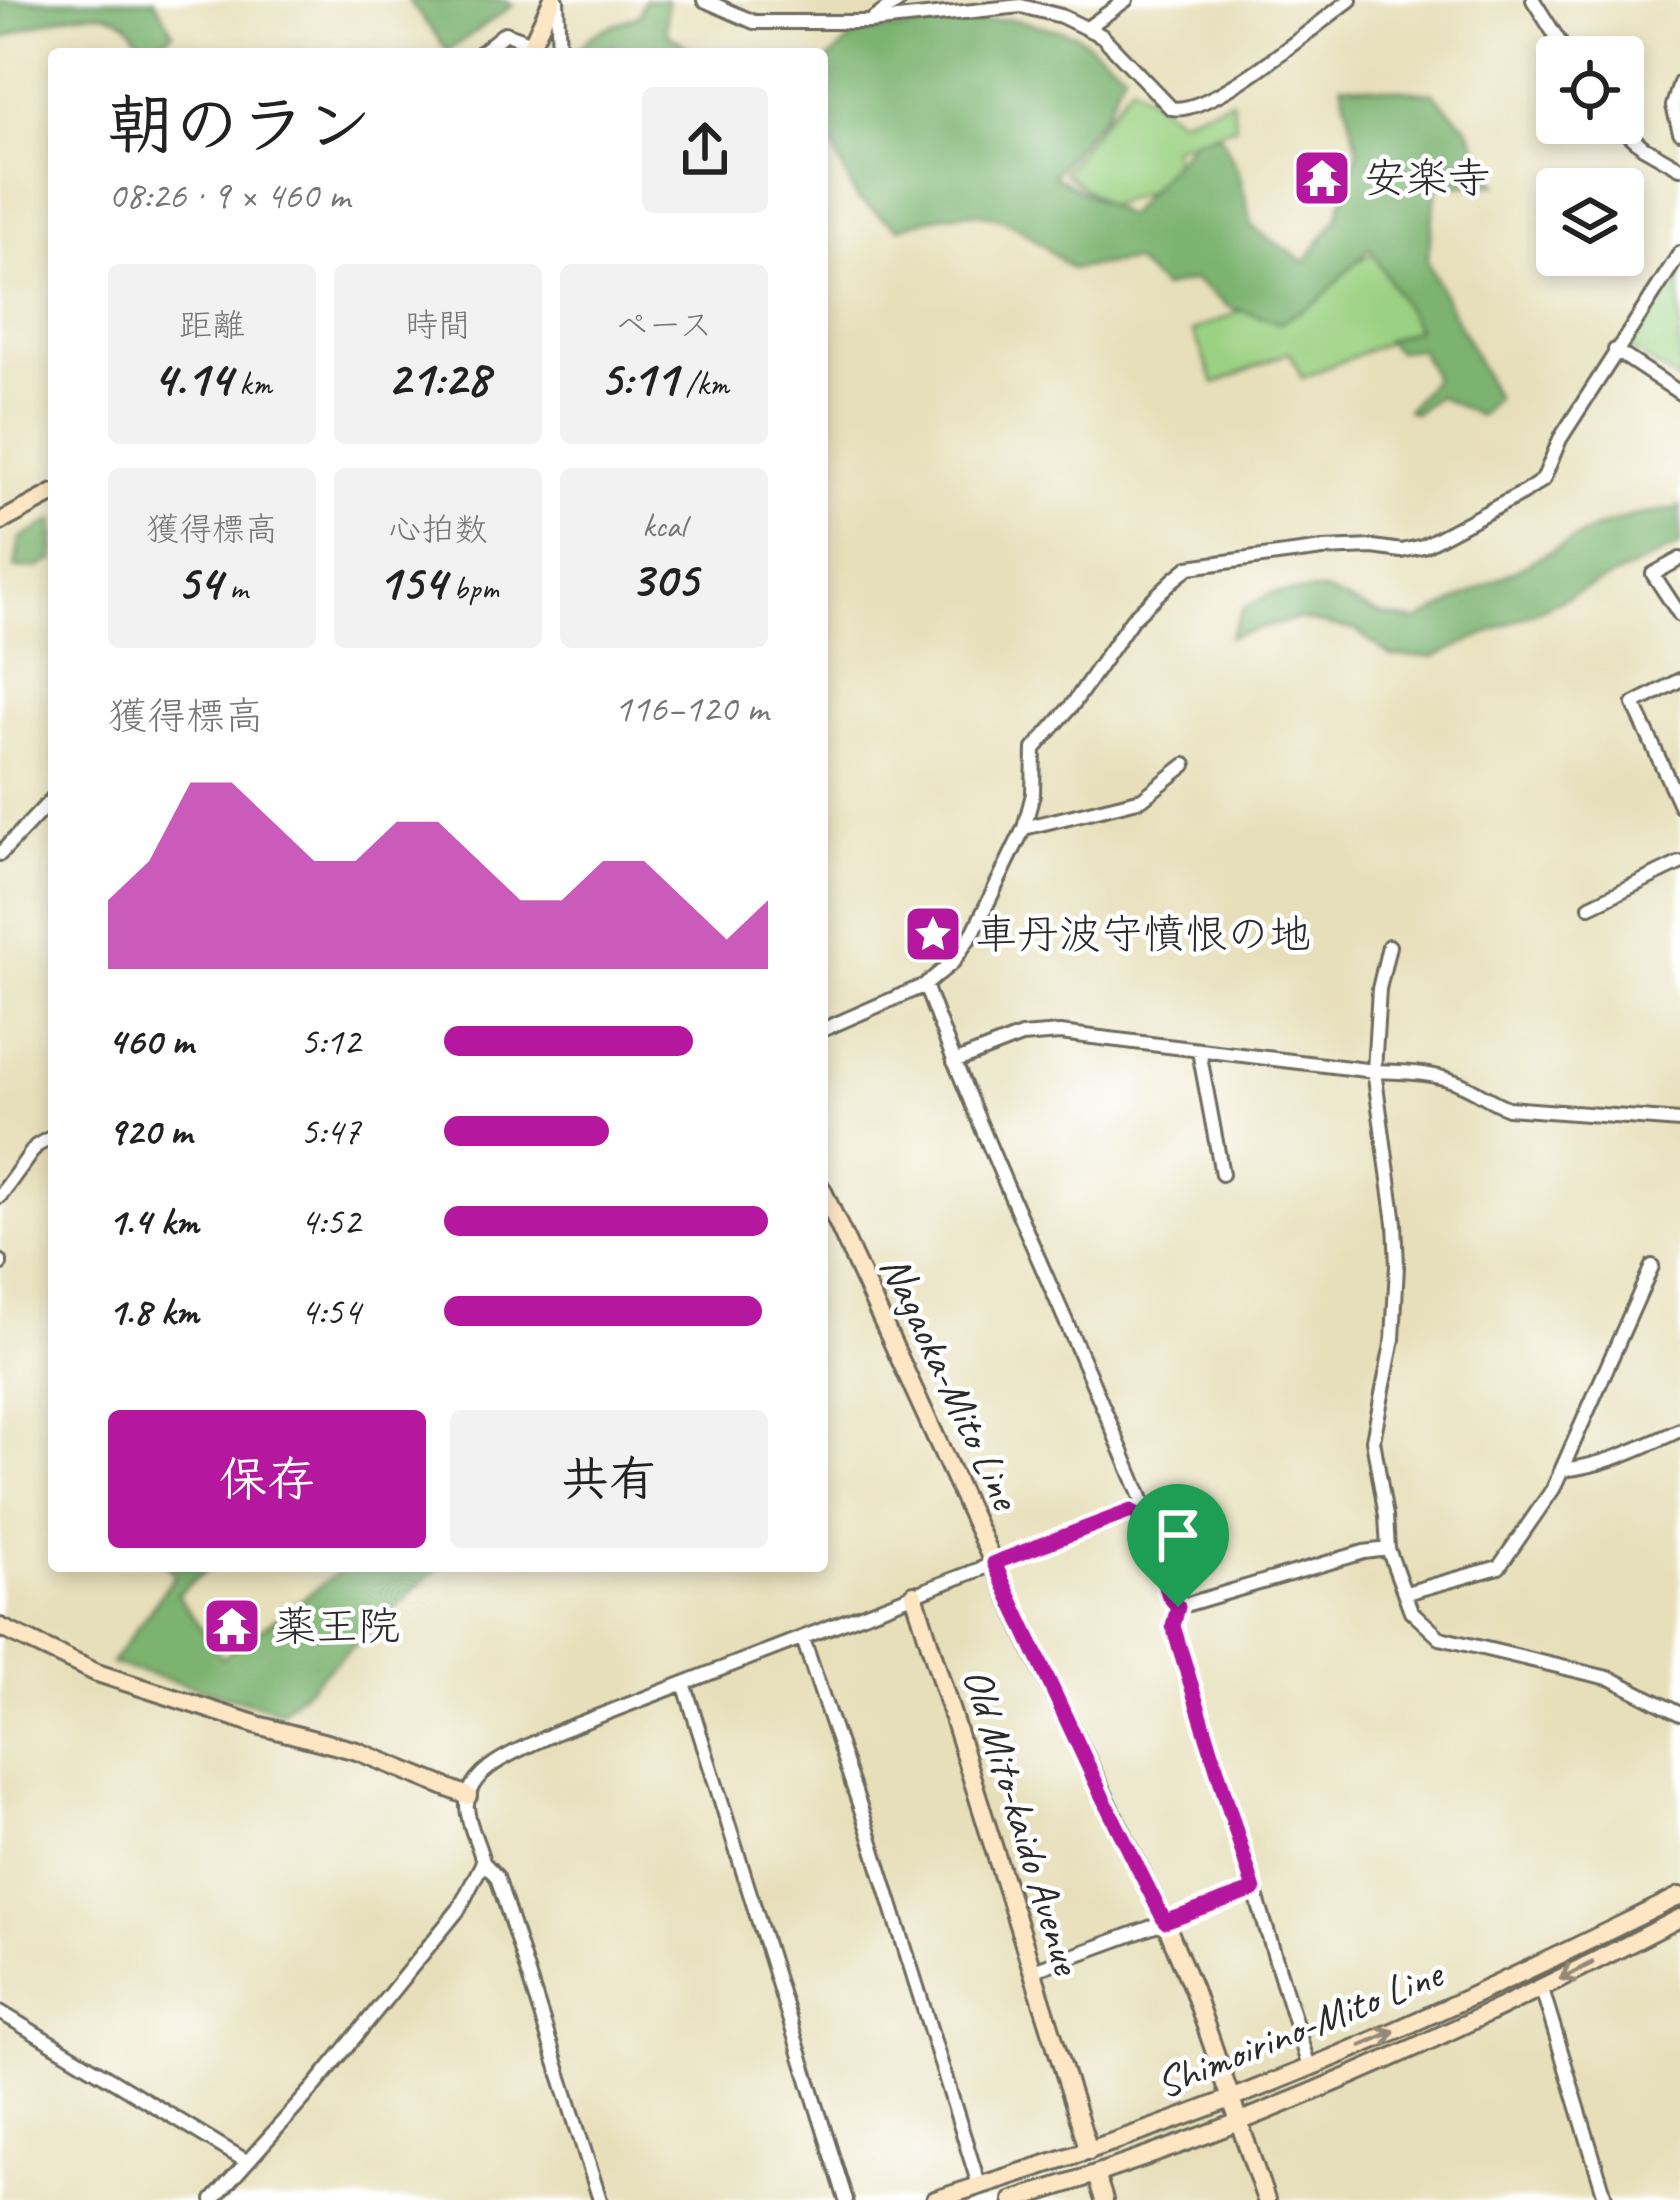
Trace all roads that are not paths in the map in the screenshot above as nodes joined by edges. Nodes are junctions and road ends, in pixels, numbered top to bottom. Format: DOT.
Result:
graph roads {
  1 [pos="554,0"];
  2 [pos="704,0"];
  3 [pos="900,0"];
  4 [pos="1126,0"];
  5 [pos="1350,0"];
  6 [pos="1533,0"];
  7 [pos="869,22"];
  8 [pos="1087,28"];
  9 [pos="1556,36"];
  10 [pos="487,48"];
  11 [pos="530,48"];
  12 [pos="558,48"];
  13 [pos="1680,82"];
  14 [pos="1680,131"];
  15 [pos="1640,144"];
  16 [pos="1680,168"];
  17 [pos="1680,253"];
  18 [pos="1615,350"];
  19 [pos="1680,393"];
  20 [pos="48,496"];
  21 [pos="0,522"];
  22 [pos="1680,559"];
  23 [pos="1680,615"];
  24 [pos="1680,680"];
  25 [pos="1186,765"];
  26 [pos="48,803"];
  27 [pos="1680,805"];
  28 [pos="1024,828"];
  29 [pos="0,854"];
  30 [pos="1680,863"];
  31 [pos="1590,906"];
  32 [pos="1389,946"];
  33 [pos="926,985"];
  34 [pos="828,1027"];
  35 [pos="1199,1051"];
  36 [pos="954,1062"];
  37 [pos="1374,1071"];
  38 [pos="1680,1120"];
  39 [pos="48,1139"];
  40 [pos="1222,1174"];
  41 [pos="0,1196"];
  42 [pos="828,1204"];
  43 [pos="1652,1266"];
  44 [pos="1680,1430"];
  45 [pos="1562,1470"];
  46 [pos="1141,1513"];
  47 [pos="1388,1549"];
  48 [pos="994,1563"];
  49 [pos="914,1594"];
  50 [pos="1406,1594"];
  51 [pos="1178,1607"];
  52 [pos="0,1627"];
  53 [pos="802,1639"];
  54 [pos="683,1683"];
  55 [pos="1680,1714"];
  56 [pos="468,1796"];
  57 [pos="483,1862"];
  58 [pos="1254,1890"];
  59 [pos="1680,1895"];
  60 [pos="1680,1918"];
  61 [pos="1165,1922"];
  62 [pos="1031,1971"];
  63 [pos="1542,1989"];
  64 [pos="0,2012"];
  65 [pos="1310,2067"];
  66 [pos="1231,2099"];
  67 [pos="1239,2123"];
  68 [pos="1089,2151"];
  69 [pos="246,2161"];
  70 [pos="1096,2175"];
  71 [pos="980,2185"];
  72 [pos="213,2200"];
  73 [pos="600,2200"];
  74 [pos="846,2200"];
  75 [pos="934,2200"];
  76 [pos="1013,2200"];
  77 [pos="1103,2200"];
  78 [pos="1266,2200"];
  79 [pos="1606,2200"];
  1 -- 11 [label="main road"];
  1 -- 12 [label="street"];
  2 -- 7 [label="street"];
  3 -- 7 [label="street"];
  4 -- 8 [label="street"];
  5 -- 8 [label="street"];
  6 -- 9 [label="street"];
  7 -- 8 [label="street"];
  10 -- 11 [label="street"];
  13 -- 14 [label="street"];
  15 -- 16 [label="street"];
  17 -- 18 [label="street"];
  18 -- 19 [label="street"];
  18 -- 28 [label="street"];
  20 -- 21 [label="main road"];
  22 -- 23 [label="street"];
  24 -- 27 [label="street"];
  25 -- 28 [label="street"];
  26 -- 29 [label="street"];
  28 -- 33 [label="street"];
  30 -- 31 [label="street"];
  32 -- 37 [label="street"];
  33 -- 34 [label="street"];
  33 -- 36 [label="street"];
  35 -- 36 [label="street"];
  35 -- 37 [label="street"];
  35 -- 40 [label="street"];
  36 -- 46 [label="street"];
  37 -- 38 [label="street"];
  37 -- 47 [label="street"];
  39 -- 41 [label="street"];
  42 -- 48 [label="main road, Nagaoka-Mito Line"];
  43 -- 45 [label="street"];
  44 -- 45 [label="street"];
  45 -- 50 [label="street"];
  46 -- 48 [label="street"];
  46 -- 51 [label="street"];
  47 -- 50 [label="street"];
  47 -- 51 [label="street"];
  48 -- 49 [label="street"];
  48 -- 61 [label="main road, Nagaoka-Mito Line"];
  49 -- 53 [label="street"];
  49 -- 62 [label="main road, Old Mito-kaido Avenue"];
  50 -- 55 [label="street"];
  51 -- 58 [label="street"];
  52 -- 56 [label="main road"];
  53 -- 54 [label="street"];
  53 -- 71 [label="street"];
  54 -- 56 [label="street"];
  54 -- 74 [label="street"];
  56 -- 57 [label="street"];
  57 -- 69 [label="street"];
  57 -- 73 [label="street"];
  58 -- 61 [label="street"];
  58 -- 65 [label="street"];
  65 -- 59 [label="main road, Shimoirino-Mito Line, one-way"];
  60 -- 63 [label="main road, Shimoirino-Mito Line, one-way"];
  61 -- 62 [label="street"];
  61 -- 66 [label="main road, Nagaoka-Mito Line"];
  62 -- 68 [label="main road, Old Mito-kaido Avenue"];
  63 -- 67 [label="main road, Shimoirino-Mito Line"];
  63 -- 79 [label="street"];
  64 -- 69 [label="street"];
  65 -- 66 [label="main road, Shimoirino-Mito Line"];
  66 -- 67 [label="main road, Nagaoka-Mito Line"];
  66 -- 68 [label="main road, Shimoirino-Mito Line"];
  67 -- 70 [label="main road, Shimoirino-Mito Line"];
  67 -- 78 [label="main road, Nagaoka-Mito Line"];
  68 -- 71 [label="main road, Shimoirino-Mito Line"];
  69 -- 72 [label="street"];
  70 -- 76 [label="main road, Shimoirino-Mito Line"];
  70 -- 77 [label="main road"];
  71 -- 75 [label="main road, Shimoirino-Mito Line"];
}
